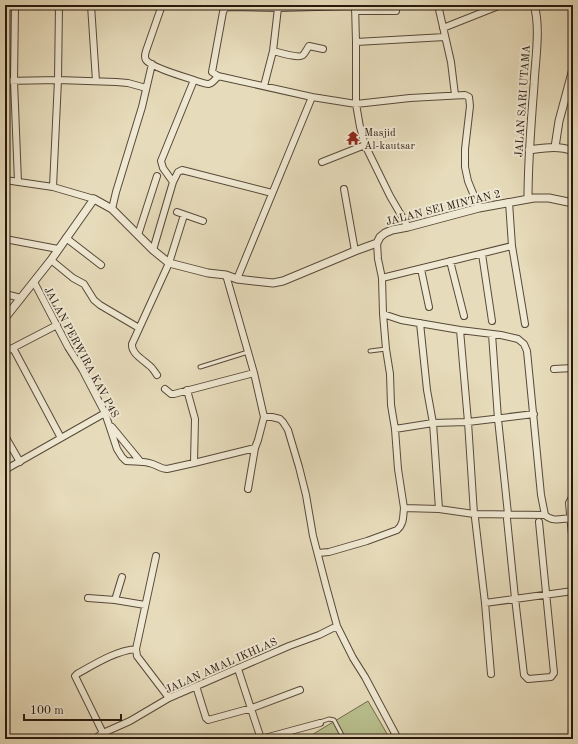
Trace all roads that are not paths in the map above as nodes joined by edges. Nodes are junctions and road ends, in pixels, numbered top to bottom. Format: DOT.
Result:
graph roads {
  1 [pos="15,5"];
  2 [pos="59,5"];
  3 [pos="89,5"];
  4 [pos="150,5"];
  5 [pos="162,5"];
  6 [pos="438,5"];
  7 [pos="501,5"];
  8 [pos="534,5"];
  9 [pos="355,7"];
  10 [pos="278,8"];
  11 [pos="396,11"];
  12 [pos="443,28"];
  13 [pos="445,37"];
  14 [pos="356,42"];
  15 [pos="323,49"];
  16 [pos="273,51"];
  17 [pos="152,64"];
  18 [pos="573,69"];
  19 [pos="218,76"];
  20 [pos="58,80"];
  21 [pos="194,80"];
  22 [pos="5,81"];
  23 [pos="14,81"];
  24 [pos="96,81"];
  25 [pos="264,86"];
  26 [pos="146,88"];
  27 [pos="455,95"];
  28 [pos="312,97"];
  29 [pos="356,104"];
  30 [pos="365,145"];
  31 [pos="555,147"];
  32 [pos="529,150"];
  33 [pos="573,151"];
  34 [pos="322,162"];
  35 [pos="158,176"];
  36 [pos="5,180"];
  37 [pos="18,182"];
  38 [pos="173,182"];
  39 [pos="53,187"];
  40 [pos="344,188"];
  41 [pos="272,193"];
  42 [pos="528,198"];
  43 [pos="94,199"];
  44 [pos="509,202"];
  45 [pos="573,203"];
  46 [pos="479,208"];
  47 [pos="112,209"];
  48 [pos="176,212"];
  49 [pos="184,215"];
  50 [pos="203,221"];
  51 [pos="408,227"];
  52 [pos="138,235"];
  53 [pos="66,238"];
  54 [pos="5,239"];
  55 [pos="377,243"];
  56 [pos="512,246"];
  57 [pos="58,249"];
  58 [pos="153,250"];
  59 [pos="355,251"];
  60 [pos="482,254"];
  61 [pos="51,260"];
  62 [pos="450,261"];
  63 [pos="169,263"];
  64 [pos="101,265"];
  65 [pos="421,269"];
  66 [pos="226,275"];
  67 [pos="382,278"];
  68 [pos="237,279"];
  69 [pos="34,282"];
  70 [pos="5,294"];
  71 [pos="21,298"];
  72 [pos="429,307"];
  73 [pos="383,314"];
  74 [pos="464,316"];
  75 [pos="5,318"];
  76 [pos="492,321"];
  77 [pos="420,323"];
  78 [pos="525,324"];
  79 [pos="57,325"];
  80 [pos="139,328"];
  81 [pos="460,330"];
  82 [pos="492,334"];
  83 [pos="13,348"];
  84 [pos="386,349"];
  85 [pos="370,351"];
  86 [pos="5,352"];
  87 [pos="248,352"];
  88 [pos="200,367"];
  89 [pos="573,368"];
  90 [pos="554,369"];
  91 [pos="254,373"];
  92 [pos="157,375"];
  93 [pos="165,389"];
  94 [pos="187,390"];
  95 [pos="105,414"];
  96 [pos="534,414"];
  97 [pos="264,417"];
  98 [pos="498,419"];
  99 [pos="108,422"];
  100 [pos="432,422"];
  101 [pos="468,422"];
  102 [pos="395,429"];
  103 [pos="5,436"];
  104 [pos="61,438"];
  105 [pos="255,448"];
  106 [pos="140,461"];
  107 [pos="20,462"];
  108 [pos="194,463"];
  109 [pos="5,471"];
  110 [pos="248,489"];
  111 [pos="573,498"];
  112 [pos="404,508"];
  113 [pos="439,509"];
  114 [pos="545,515"];
  115 [pos="474,516"];
  116 [pos="507,517"];
  117 [pos="570,518"];
  118 [pos="539,522"];
  119 [pos="573,546"];
  120 [pos="318,553"];
  121 [pos="156,556"];
  122 [pos="122,577"];
  123 [pos="573,591"];
  124 [pos="547,594"];
  125 [pos="88,598"];
  126 [pos="514,598"];
  127 [pos="115,600"];
  128 [pos="485,603"];
  129 [pos="145,605"];
  130 [pos="337,626"];
  131 [pos="136,649"];
  132 [pos="238,669"];
  133 [pos="491,674"];
  134 [pos="196,686"];
  135 [pos="300,690"];
  136 [pos="169,698"];
  137 [pos="252,708"];
  138 [pos="320,723"];
  139 [pos="103,733"];
  140 [pos="94,739"];
  141 [pos="261,739"];
  142 [pos="344,739"];
  143 [pos="398,739"];
  1 -- 23 [label="street"];
  2 -- 20 [label="street"];
  3 -- 4 [label="street"];
  3 -- 24 [label="street"];
  5 -- 17 [label="street"];
  6 -- 12 [label="street"];
  7 -- 12 [label="street"];
  8 -- 32 [label="street, JALAN SARI UTAMA"];
  9 -- 10 [label="street"];
  9 -- 11 [label="street"];
  9 -- 14 [label="street"];
  10 -- 16 [label="street"];
  10 -- 19 [label="street"];
  12 -- 13 [label="street"];
  13 -- 14 [label="street"];
  13 -- 27 [label="street"];
  14 -- 29 [label="street"];
  15 -- 16 [label="street"];
  16 -- 25 [label="street"];
  17 -- 21 [label="street"];
  17 -- 26 [label="street"];
  18 -- 31 [label="street"];
  19 -- 21 [label="street"];
  19 -- 25 [label="street"];
  20 -- 23 [label="street"];
  20 -- 24 [label="street"];
  20 -- 39 [label="street"];
  21 -- 38 [label="street"];
  22 -- 23 [label="street"];
  23 -- 37 [label="street"];
  24 -- 26 [label="street"];
  25 -- 28 [label="street"];
  26 -- 47 [label="street"];
  27 -- 29 [label="street"];
  27 -- 46 [label="street"];
  28 -- 29 [label="street"];
  28 -- 41 [label="street"];
  29 -- 30 [label="street"];
  30 -- 34 [label="street"];
  30 -- 51 [label="street"];
  31 -- 32 [label="street"];
  31 -- 33 [label="street"];
  32 -- 42 [label="street, JALAN SARI UTAMA"];
  35 -- 52 [label="street"];
  36 -- 37 [label="street"];
  37 -- 39 [label="street"];
  38 -- 41 [label="street"];
  38 -- 58 [label="street"];
  39 -- 43 [label="street"];
  40 -- 59 [label="street"];
  41 -- 68 [label="street"];
  42 -- 44 [label="street, JALAN SEI MINTAN 2"];
  42 -- 45 [label="street, JALAN SEI MINTAN 2"];
  43 -- 47 [label="street, JALAN SEI MINTAN 2"];
  43 -- 53 [label="street"];
  44 -- 46 [label="street, JALAN SEI MINTAN 2"];
  44 -- 56 [label="street"];
  46 -- 51 [label="street, JALAN SEI MINTAN 2"];
  47 -- 52 [label="street, JALAN SEI MINTAN 2"];
  48 -- 49 [label="street"];
  49 -- 50 [label="street"];
  49 -- 63 [label="street"];
  51 -- 55 [label="street, JALAN SEI MINTAN 2"];
  52 -- 58 [label="street, JALAN SEI MINTAN 2"];
  53 -- 57 [label="street"];
  53 -- 64 [label="street"];
  54 -- 57 [label="street"];
  55 -- 59 [label="street, JALAN SEI MINTAN 2"];
  55 -- 67 [label="street"];
  56 -- 60 [label="street"];
  56 -- 78 [label="street"];
  57 -- 61 [label="street"];
  58 -- 63 [label="street, JALAN SEI MINTAN 2"];
  59 -- 68 [label="street, JALAN SEI MINTAN 2"];
  60 -- 62 [label="street"];
  60 -- 76 [label="street"];
  61 -- 69 [label="street"];
  61 -- 80 [label="street"];
  62 -- 65 [label="street"];
  62 -- 74 [label="street"];
  63 -- 66 [label="street, JALAN SEI MINTAN 2"];
  63 -- 80 [label="street"];
  65 -- 67 [label="street"];
  65 -- 72 [label="street"];
  66 -- 68 [label="street, JALAN SEI MINTAN 2"];
  66 -- 87 [label="street"];
  67 -- 73 [label="street"];
  69 -- 71 [label="street"];
  69 -- 79 [label="street, JALAN PERWIRA KAV P4S"];
  70 -- 71 [label="street"];
  71 -- 75 [label="street"];
  73 -- 77 [label="street"];
  73 -- 84 [label="street"];
  77 -- 81 [label="street"];
  77 -- 100 [label="street"];
  79 -- 83 [label="street"];
  79 -- 95 [label="street, JALAN PERWIRA KAV P4S"];
  80 -- 92 [label="street"];
  81 -- 82 [label="street"];
  81 -- 101 [label="street"];
  82 -- 96 [label="street"];
  82 -- 98 [label="street"];
  83 -- 86 [label="street"];
  83 -- 104 [label="street"];
  84 -- 85 [label="lane"];
  84 -- 102 [label="street"];
  87 -- 88 [label="lane"];
  87 -- 91 [label="street"];
  89 -- 90 [label="street"];
  91 -- 94 [label="street"];
  91 -- 97 [label="street"];
  93 -- 94 [label="street"];
  94 -- 108 [label="street"];
  95 -- 99 [label="street, JALAN PERWIRA KAV P4S"];
  95 -- 104 [label="street"];
  96 -- 98 [label="street"];
  96 -- 114 [label="street"];
  97 -- 105 [label="street"];
  97 -- 120 [label="street"];
  98 -- 101 [label="street"];
  98 -- 116 [label="street"];
  99 -- 106 [label="street"];
  99 -- 106 [label="street, JALAN PERWIRA KAV P4S"];
  100 -- 101 [label="street"];
  100 -- 102 [label="street"];
  100 -- 113 [label="street"];
  101 -- 115 [label="street"];
  102 -- 112 [label="street"];
  103 -- 107 [label="street"];
  104 -- 107 [label="street"];
  105 -- 108 [label="street, JALAN PERWIRA KAV P4S"];
  105 -- 110 [label="street"];
  106 -- 108 [label="street, JALAN PERWIRA KAV P4S"];
  107 -- 109 [label="street"];
  111 -- 117 [label="street"];
  112 -- 113 [label="street"];
  112 -- 120 [label="street"];
  113 -- 115 [label="street"];
  114 -- 116 [label="street"];
  114 -- 117 [label="street"];
  115 -- 116 [label="street"];
  115 -- 128 [label="street"];
  116 -- 126 [label="street"];
  117 -- 119 [label="street"];
  118 -- 124 [label="street"];
  120 -- 130 [label="street"];
  121 -- 129 [label="street"];
  122 -- 127 [label="street"];
  123 -- 124 [label="street"];
  124 -- 126 [label="street"];
  124 -- 126 [label="street"];
  125 -- 127 [label="street"];
  126 -- 128 [label="street"];
  127 -- 129 [label="street"];
  128 -- 133 [label="street"];
  129 -- 131 [label="street"];
  130 -- 132 [label="street, JALAN AMAL IKHLAS"];
  130 -- 143 [label="street"];
  131 -- 136 [label="street"];
  131 -- 139 [label="street"];
  132 -- 134 [label="street, JALAN AMAL IKHLAS"];
  132 -- 137 [label="street"];
  134 -- 136 [label="street, JALAN AMAL IKHLAS"];
  134 -- 137 [label="street"];
  135 -- 137 [label="street"];
  136 -- 139 [label="street, JALAN AMAL IKHLAS"];
  137 -- 141 [label="street"];
  138 -- 141 [label="street"];
  138 -- 142 [label="lane"];
  139 -- 140 [label="street, JALAN AMAL IKHLAS"];
}
